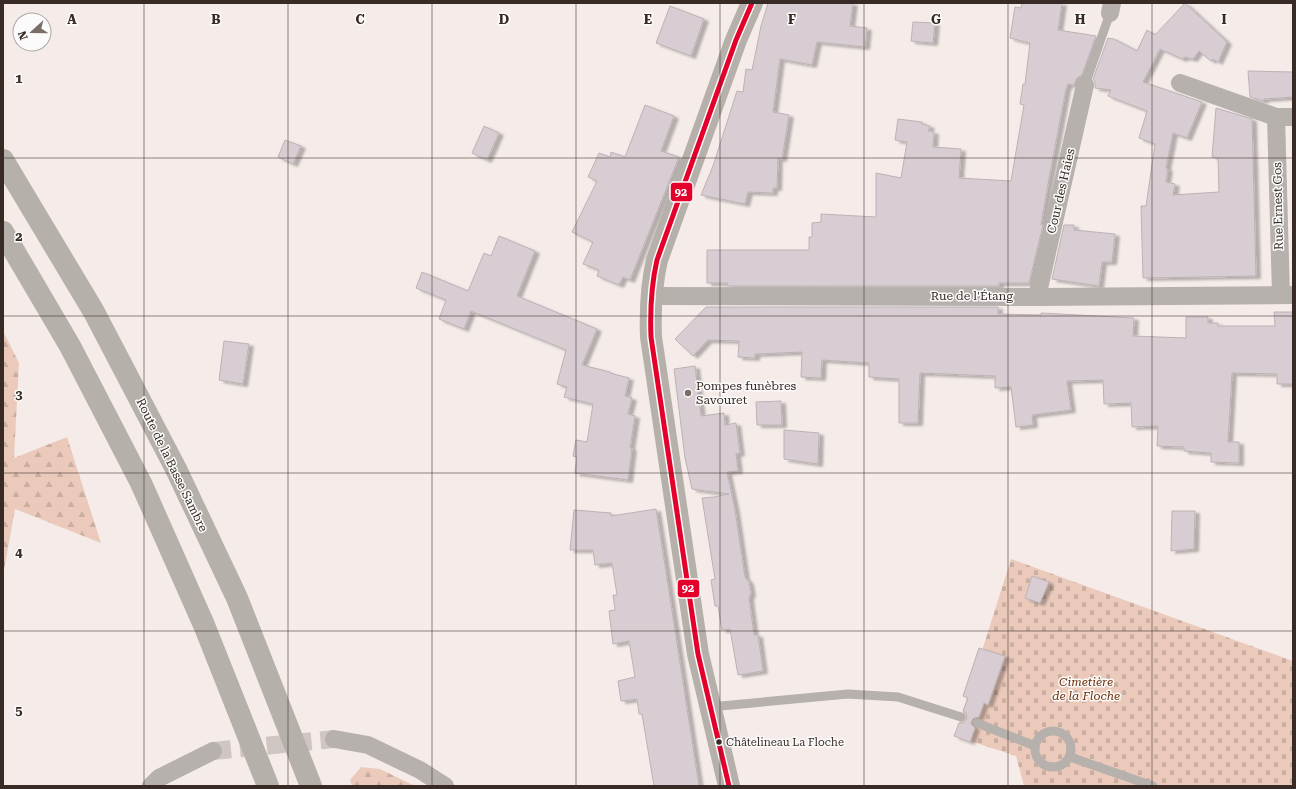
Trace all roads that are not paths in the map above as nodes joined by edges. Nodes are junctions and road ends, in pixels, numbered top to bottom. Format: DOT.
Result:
graph roads {
  1 [pos="752,3"];
  2 [pos="1111,8"];
  3 [pos="1180,83"];
  4 [pos="1085,85"];
  5 [pos="1285,117"];
  6 [pos="3,160"];
  7 [pos="3,232"];
  8 [pos="1287,295"];
  9 [pos="651,296"];
  10 [pos="1037,297"];
  11 [pos="710,707"];
  12 [pos="961,717"];
  13 [pos="977,723"];
  14 [pos="334,738"];
  15 [pos="1035,746"];
  16 [pos="213,751"];
  17 [pos="1070,757"];
  18 [pos="150,786"];
  19 [pos="268,786"];
  20 [pos="311,786"];
  21 [pos="445,786"];
  22 [pos="729,786"];
  23 [pos="1153,786"];
  1 -- 9 [label="street"];
  2 -- 4 [label="lane"];
  3 -- 5 [label="street, Rue Ernest Gos"];
  4 -- 10 [label="street, Cour des Haies"];
  5 -- 8 [label="street, Rue Ernest Gos"];
  6 -- 20 [label="highway, Route de la Basse Sambre"];
  7 -- 19 [label="highway"];
  8 -- 10 [label="street, Rue de l'Étang"];
  9 -- 10 [label="street, Rue de l'Étang"];
  9 -- 11 [label="street"];
  11 -- 12 [label="lane"];
  11 -- 22 [label="street"];
  13 -- 15 [label="lane"];
  14 -- 21 [label="street"];
  15 -- 17 [label="lane"];
  15 -- 17 [label="lane"];
  16 -- 18 [label="street"];
  17 -- 23 [label="lane"];
}
